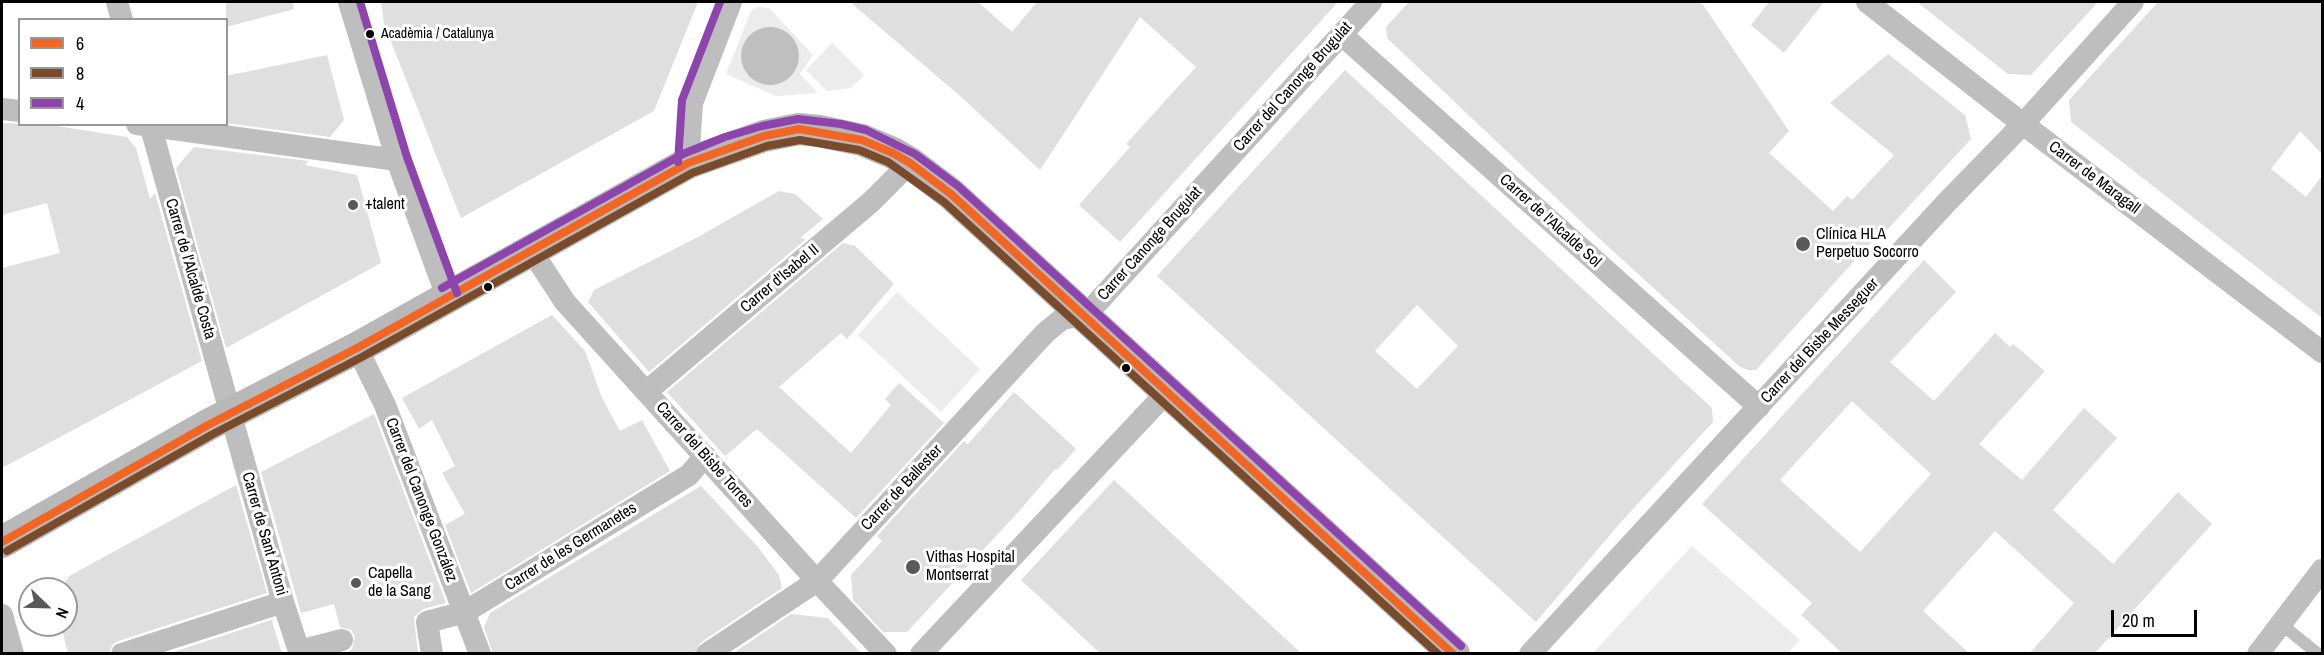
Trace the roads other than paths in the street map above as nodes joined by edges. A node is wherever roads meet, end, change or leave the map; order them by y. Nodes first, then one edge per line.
1 (117, 2) edge
2 (349, 2) edge
3 (731, 2) edge
4 (1371, 2) edge
5 (1867, 2) edge
6 (2133, 2) edge
7 (121, 18) edge
8 (1342, 34) junction
9 (2, 109) edge
10 (18, 111) edge
11 (2023, 124) junction
12 (146, 126) edge
13 (153, 126) edge
14 (397, 160) junction
15 (688, 163) junction
16 (910, 163) junction
17 (1215, 173) joint
18 (531, 250) junction
19 (447, 297) junction
20 (1086, 315) junction
21 (357, 348) junction
22 (2322, 352) edge
23 (1168, 391) junction
24 (646, 392) junction
25 (1760, 407) junction
26 (230, 413) junction
27 (705, 456) junction
28 (2, 543) edge
29 (2322, 570) edge
30 (817, 581) junction
31 (283, 602) junction
32 (465, 612) junction
33 (2, 615) edge
34 (2281, 624) junction
35 (342, 640) dead end
36 (300, 652) edge
37 (14, 654) edge
38 (122, 654) edge
39 (432, 654) edge
40 (480, 654) edge
41 (707, 654) edge
42 (886, 654) edge
43 (921, 654) edge
44 (1454, 654) edge
45 (1530, 654) edge
46 (2258, 654) edge
47 (2318, 654) edge

1 - 7 street
2 - 14 street
3 - 15 street
4 - 8 street, Carrer del Canonge Brugulat
5 - 11 street, Carrer de Maragall
6 - 11 street, Carrer del Bisbe Messeguer
8 - 17 street, Carrer del Canonge Brugulat
8 - 25 street, Carrer de l'Alcalde Sol
9 - 10 street
11 - 22 street, Carrer de Maragall
11 - 25 street, Carrer del Bisbe Messeguer
12 - 26 street, Carrer de l'Alcalde Costa
13 - 14 street
14 - 19 street
15 - 16 main road
15 - 18 main road
16 - 20 main road
16 - 24 street, Carrer d'Isabel II
17 - 20 street, Carrer Canonge Brugulat
18 - 19 main road
18 - 24 street, Carrer del Bisbe Torres
19 - 21 main road
20 - 23 main road
20 - 30 street, Carrer de Ballester
21 - 26 main road
21 - 32 street, Carrer del Canonge González
23 - 43 street
23 - 44 main road
24 - 27 street, Carrer del Bisbe Torres
25 - 45 street, Carrer del Bisbe Messeguer
26 - 28 main road
26 - 31 street, Carrer de Sant Antoni
27 - 30 street, Carrer del Bisbe Torres
27 - 32 street, Carrer de les Germanetes
29 - 34 street
30 - 41 street, Carrer de Ballester
30 - 42 street, Carrer del Bisbe Torres
31 - 36 street, Carrer de Sant Antoni
31 - 38 street
32 - 39 street, Carrer de les Germanetes
32 - 40 street, Carrer del Canonge González
33 - 37 street
34 - 46 street
34 - 47 lane
35 - 36 street

